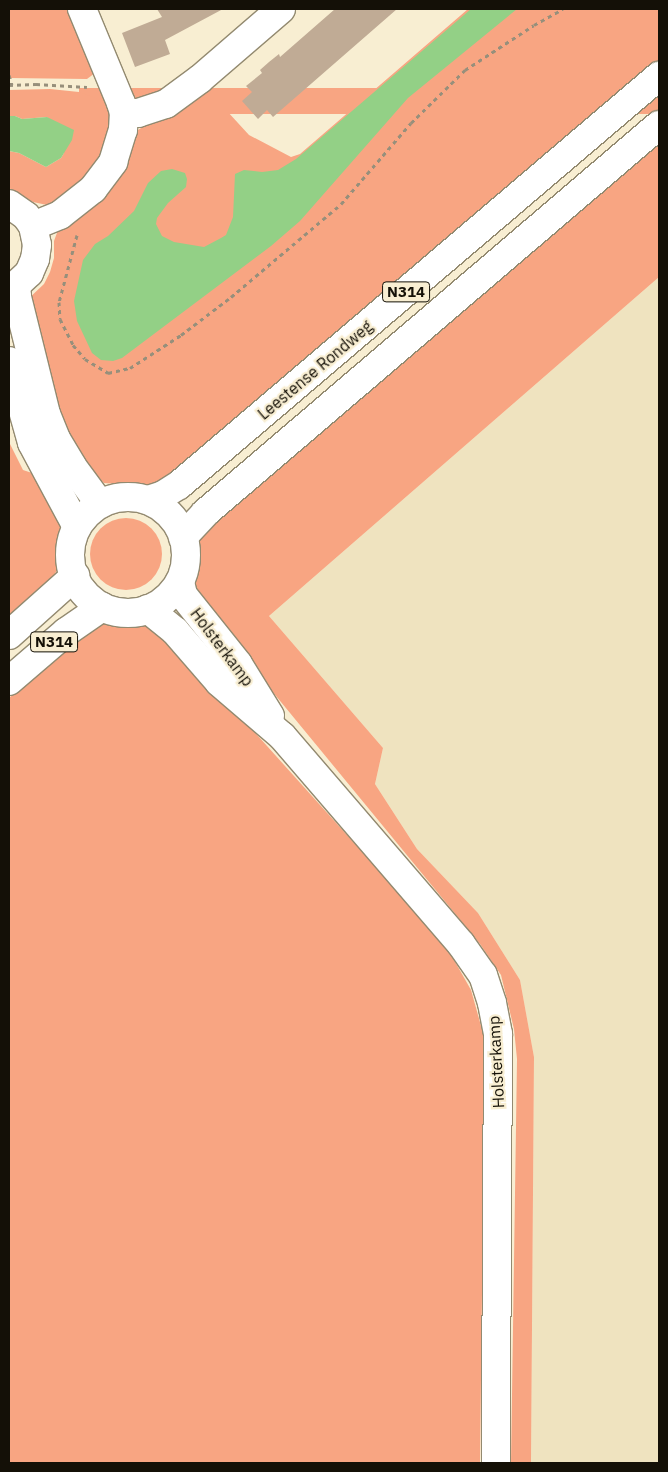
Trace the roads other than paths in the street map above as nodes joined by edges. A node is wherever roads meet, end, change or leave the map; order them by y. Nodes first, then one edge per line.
1 (82, 9) edge
2 (281, 9) edge
3 (659, 76) edge
4 (120, 103) junction
5 (659, 125) edge
6 (9, 204) edge
7 (33, 226) junction
8 (13, 286) edge
9 (9, 361) edge
10 (148, 500) junction
11 (100, 504) junction
12 (77, 527) junction
13 (183, 537) junction
14 (75, 576) junction
15 (180, 582) junction
16 (102, 607) junction
17 (148, 609) junction
18 (9, 635) edge
19 (9, 681) edge
20 (282, 736) junction
21 (496, 1463) edge

1 - 4 street
2 - 4 street
3 - 10 street, Leestense Rondweg / N314
4 - 7 street
5 - 13 street, N314
6 - 7 street
7 - 8 street
8 - 11 street
9 - 12 street
10 - 11 street, N314
10 - 13 street, N314
11 - 12 street, N314
12 - 14 street, N314
13 - 15 street, N314
14 - 16 street, N314
14 - 18 street, N314
15 - 17 street
15 - 20 street, Holsterkamp
16 - 17 street
16 - 19 street, N314
17 - 20 street, Holsterkamp
20 - 21 street, Holsterkamp

